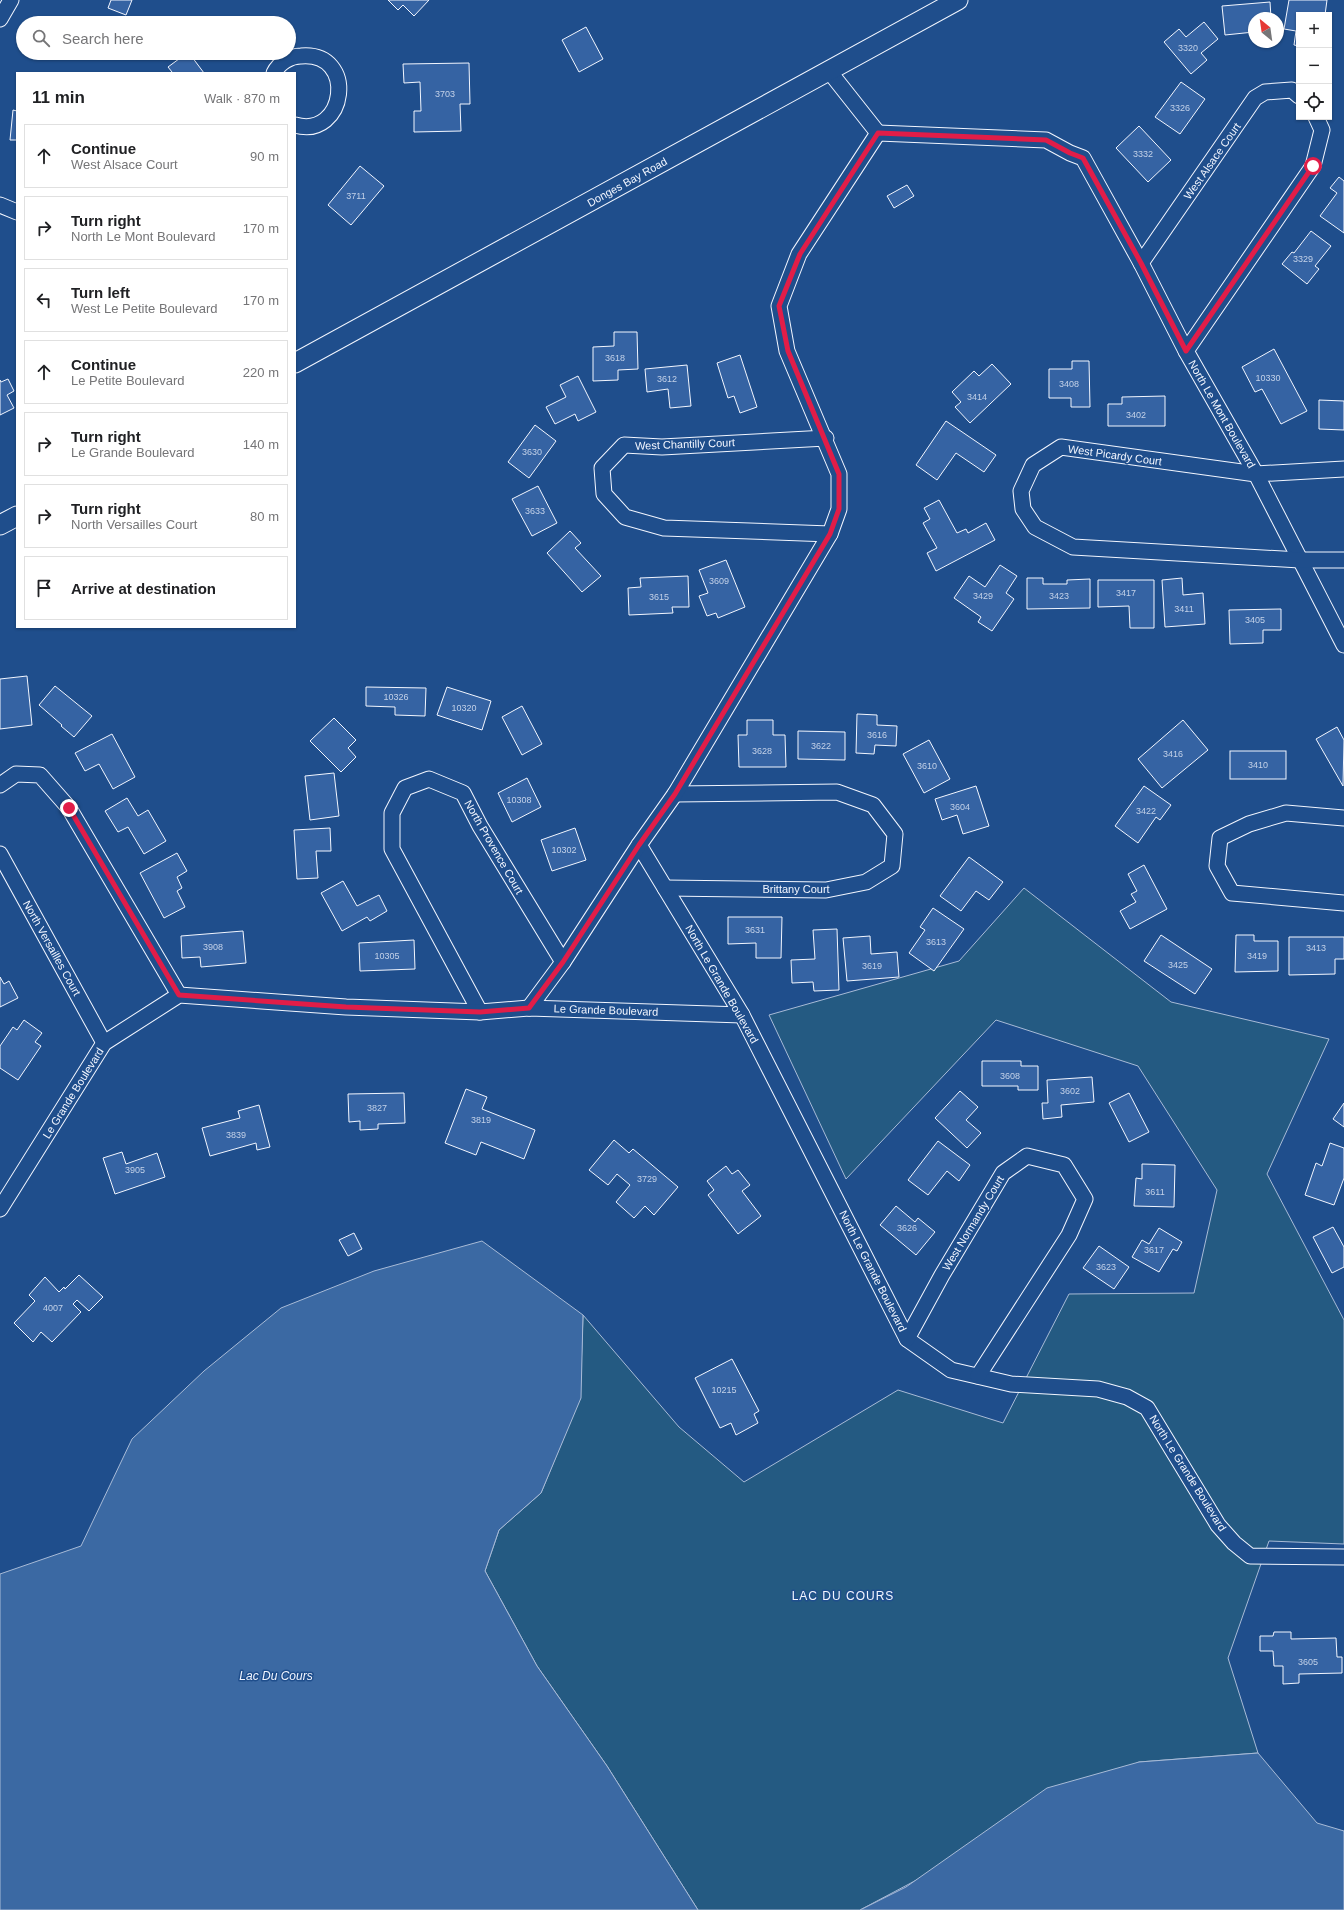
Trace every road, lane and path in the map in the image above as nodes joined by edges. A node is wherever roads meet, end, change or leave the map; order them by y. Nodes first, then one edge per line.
1 (11, 0) edge
2 (958, 0) edge
3 (0, 19) edge
4 (296, 56) edge
5 (287, 60) edge
6 (829, 71) junction
7 (275, 72) edge
8 (1296, 93) edge
9 (1317, 120) edge
10 (296, 125) edge
11 (878, 133) junction
12 (0, 205) edge
13 (16, 212) edge
14 (1141, 263) junction
15 (1186, 351) junction
16 (296, 362) edge
17 (826, 438) junction
18 (1344, 469) edge
19 (1256, 474) junction
20 (16, 517) edge
21 (0, 525) edge
22 (830, 534) junction
23 (1300, 560) junction
24 (1344, 560) edge
25 (1344, 645) edge
26 (0, 784) edge
27 (675, 794) junction
28 (1344, 818) edge
29 (639, 845) junction
30 (0, 854) edge
31 (665, 888) junction
32 (1344, 904) edge
33 (563, 962) junction
34 (179, 995) junction
35 (529, 1008) junction
36 (480, 1012) junction
37 (742, 1015) junction
38 (104, 1042) junction
39 (0, 1209) edge
40 (908, 1339) junction
41 (978, 1376) junction
42 (1344, 1557) edge

1 - 3 street
2 - 6 street, Donges Bay Road
4 - 10 street
5 - 7 street
6 - 11 street
6 - 16 street, Donges Bay Road
8 - 14 street, West Alsace Court
9 - 15 street
11 - 14 street, North Le Mont Boulevard
11 - 17 street
12 - 13 street
14 - 15 street, North Le Mont Boulevard
15 - 19 street, North Le Mont Boulevard
17 - 22 street
17 - 22 street, West Chantilly Court
18 - 19 street, West Picardy Court
19 - 23 street, North Le Mont Boulevard
19 - 23 street, West Picardy Court
20 - 21 street
22 - 27 street
23 - 24 street, West Picardy Court
23 - 25 street, North Le Mont Boulevard
26 - 34 street
27 - 29 street
27 - 31 street, Brittany Court
28 - 32 street
29 - 31 street, North Le Grande Boulevard
29 - 33 street
30 - 38 street, North Versailles Court
31 - 37 street, North Le Grande Boulevard
33 - 35 street
33 - 36 street, North Provence Court
34 - 36 street, Le Grande Boulevard
34 - 38 street, Le Grande Boulevard
35 - 36 street, Le Grande Boulevard
35 - 37 street, Le Grande Boulevard
37 - 40 street, North Le Grande Boulevard
38 - 39 street, Le Grande Boulevard
40 - 41 street, North Le Grande Boulevard
40 - 41 street, West Normandy Court
41 - 42 street, North Le Grande Boulevard

